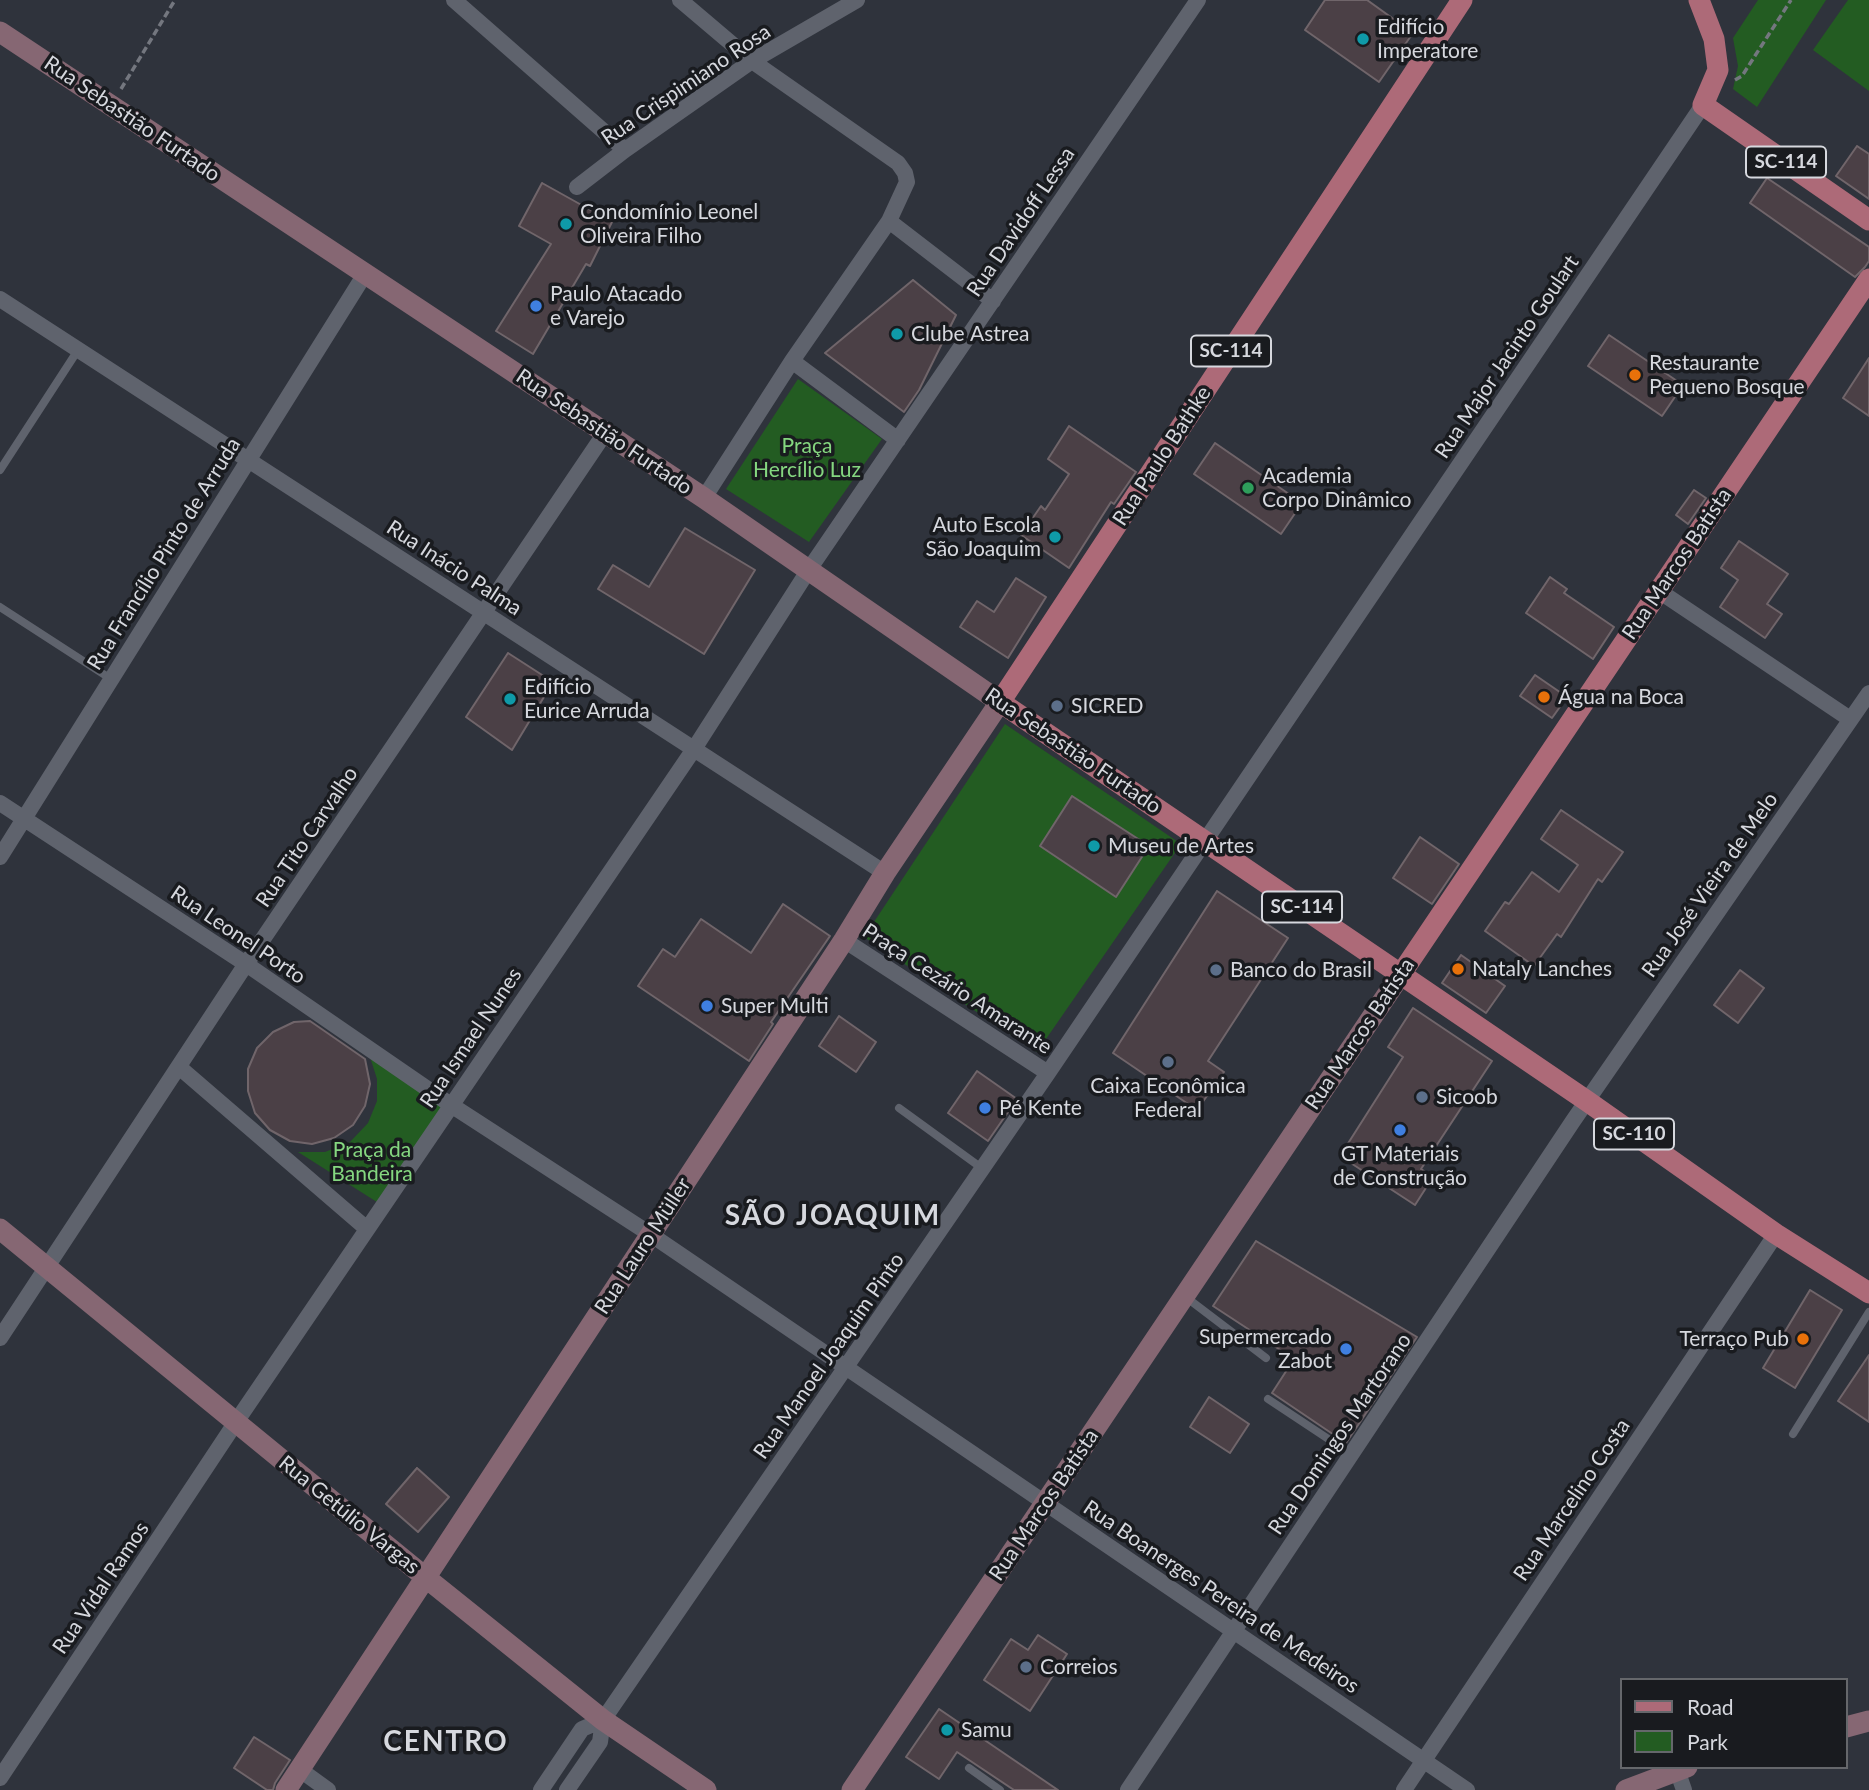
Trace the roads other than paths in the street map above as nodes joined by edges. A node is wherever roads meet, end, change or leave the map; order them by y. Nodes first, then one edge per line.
1 (454, 0) edge
2 (680, 0) edge
3 (857, 0) edge
4 (1198, 0) edge
5 (1462, 0) edge
6 (1699, 0) edge
7 (0, 32) edge
8 (752, 61) junction
9 (1703, 105) junction
10 (625, 150) junction
11 (577, 187) dead end
12 (1869, 220) edge
13 (888, 221) junction
14 (365, 274) junction
15 (1869, 279) edge
16 (0, 299) edge
17 (993, 301) junction
18 (78, 350) junction
19 (792, 361) junction
20 (605, 433) junction
21 (898, 440) junction
22 (248, 460) junction
23 (0, 470) edge
24 (704, 498) junction
25 (808, 571) junction
26 (1659, 591) junction
27 (0, 607) edge
28 (485, 613) junction
29 (111, 679) junction
30 (1869, 692) edge
31 (1000, 702) junction
32 (1850, 719) junction
33 (694, 749) junction
34 (0, 803) edge
35 (24, 819) junction
36 (1204, 840) junction
37 (0, 858) edge
38 (885, 873) junction
39 (844, 940) junction
40 (246, 964) junction
41 (1401, 974) junction
42 (180, 1067) junction
43 (1048, 1073) junction
44 (1587, 1101) junction
45 (451, 1105) junction
46 (899, 1108) dead end
47 (983, 1169) junction
48 (0, 1229) edge
49 (367, 1229) junction
50 (650, 1234) junction
51 (1776, 1234) junction
52 (47, 1268) junction
53 (1869, 1293) edge
54 (1184, 1296) junction
55 (1869, 1312) edge
56 (0, 1338) edge
57 (1266, 1358) dead end
58 (846, 1368) junction
59 (1268, 1399) dead end
60 (236, 1422) junction
61 (1793, 1434) dead end
62 (1351, 1454) junction
63 (1045, 1504) junction
64 (425, 1577) junction
65 (1233, 1631) junction
66 (603, 1720) junction
67 (1869, 1721) edge
68 (1848, 1726) edge
69 (1424, 1759) junction
70 (969, 1768) dead end
71 (299, 1769) junction
72 (1682, 1776) edge
73 (0, 1778) edge
74 (286, 1790) edge
75 (328, 1790) edge
76 (541, 1790) edge
77 (567, 1790) edge
78 (706, 1790) edge
79 (852, 1790) edge
80 (1000, 1790) edge
81 (1128, 1790) edge
82 (1404, 1790) edge
83 (1467, 1790) edge
84 (1626, 1790) edge

1 - 10 street
2 - 8 street
3 - 8 street, Rua Crispimiano Rosa
4 - 17 street, Rua Davidoff Lessa
5 - 31 main road, Rua Paulo Bathke / SC-114
6 - 9 main road
7 - 14 main road, Rua Sebastião Furtado / SC-114
8 - 10 street, Rua Crispimiano Rosa
8 - 13 street
9 - 12 main road, SC-114
9 - 36 street, Rua Major Jacinto Goulart
10 - 11 street, Rua Crispimiano Rosa
13 - 17 street
13 - 19 street
14 - 20 main road, Rua Sebastião Furtado / SC-114
14 - 22 street, Rua Francílio Pinto de Arruda
15 - 26 main road, Rua Marcos Batista
16 - 18 street, Rua Inácio Palma
17 - 21 street, Rua Davidoff Lessa
18 - 22 street, Rua Inácio Palma
18 - 23 lane
19 - 21 street
19 - 24 street
20 - 24 main road, Rua Sebastião Furtado / SC-114
20 - 28 street, Rua Tito Carvalho
21 - 25 street, Rua Davidoff Lessa
22 - 28 street, Rua Inácio Palma
22 - 29 street, Rua Francílio Pinto de Arruda
24 - 25 main road, Rua Sebastião Furtado / SC-114
25 - 31 main road, Rua Sebastião Furtado / SC-114
25 - 33 street, Rua Davidoff Lessa
26 - 32 street
26 - 41 main road, Rua Marcos Batista
27 - 29 lane
28 - 33 street, Rua Inácio Palma
28 - 40 street, Rua Tito Carvalho
29 - 35 street, Rua Francílio Pinto de Arruda
30 - 32 street, Rua José Vieira de Melo
31 - 36 main road, Rua Sebastião Furtado / SC-114
31 - 38 main road, Rua Lauro Müller
32 - 44 street, Rua José Vieira de Melo
33 - 38 street, Rua Inácio Palma
33 - 45 street, Rua Ismael Nunes
34 - 35 street, Rua Leonel Porto
35 - 37 street, Rua Francílio Pinto de Arruda
35 - 40 street, Rua Leonel Porto
36 - 41 main road, SC-114
36 - 43 street, Rua Manoel Joaquim Pinto
38 - 39 main road, Rua Lauro Müller
39 - 43 street, Praça Cezário Amarante
39 - 50 main road, Rua Lauro Müller
40 - 42 street, Rua Tito Carvalho
40 - 45 street, Rua Leonel Porto
41 - 44 main road, SC-110
41 - 54 main road, Rua Marcos Batista
42 - 49 street
42 - 52 street, Rua Tito Carvalho
43 - 47 street, Rua Manoel Joaquim Pinto
44 - 51 main road, SC-110
44 - 62 street, Rua Domingos Martorano
45 - 49 street, Rua Ismael Nunes
45 - 50 street, Rua Leonel Porto
46 - 47 lane
47 - 58 street, Rua Manoel Joaquim Pinto
48 - 52 main road, Rua Getúlio Vargas
49 - 60 street, Rua Ismael Nunes
50 - 58 street, Rua Boanerges Pereira de Medeiros
50 - 64 main road, Rua Lauro Müller
51 - 53 main road, SC-110
51 - 69 street, Rua Marcelino Costa
52 - 56 street, Rua Tito Carvalho
52 - 60 main road, Rua Getúlio Vargas
54 - 57 lane
54 - 63 main road, Rua Marcos Batista
55 - 61 lane
58 - 63 street, Rua Boanerges Pereira de Medeiros
58 - 66 street, Rua Manoel Joaquim Pinto
59 - 62 lane
60 - 64 main road, Rua Getúlio Vargas
60 - 73 street, Rua Vidal Ramos
62 - 65 street, Rua Domingos Martorano
63 - 65 street, Rua Boanerges Pereira de Medeiros
63 - 79 main road, Rua Marcos Batista
64 - 66 main road, Rua Getúlio Vargas
64 - 71 main road, Rua Lauro Müller
65 - 69 street, Rua Boanerges Pereira de Medeiros
65 - 81 street, Rua Domingos Martorano
66 - 76 street, Rua Manoel Joaquim Pinto
66 - 77 street, Rua Manoel Joaquim Pinto
66 - 78 main road, Rua Getúlio Vargas
67 - 68 main road
69 - 82 street, Rua Marcelino Costa
69 - 83 street, Rua Boanerges Pereira de Medeiros
70 - 80 lane
71 - 74 main road, Rua Lauro Müller
71 - 75 street
72 - 84 main road

